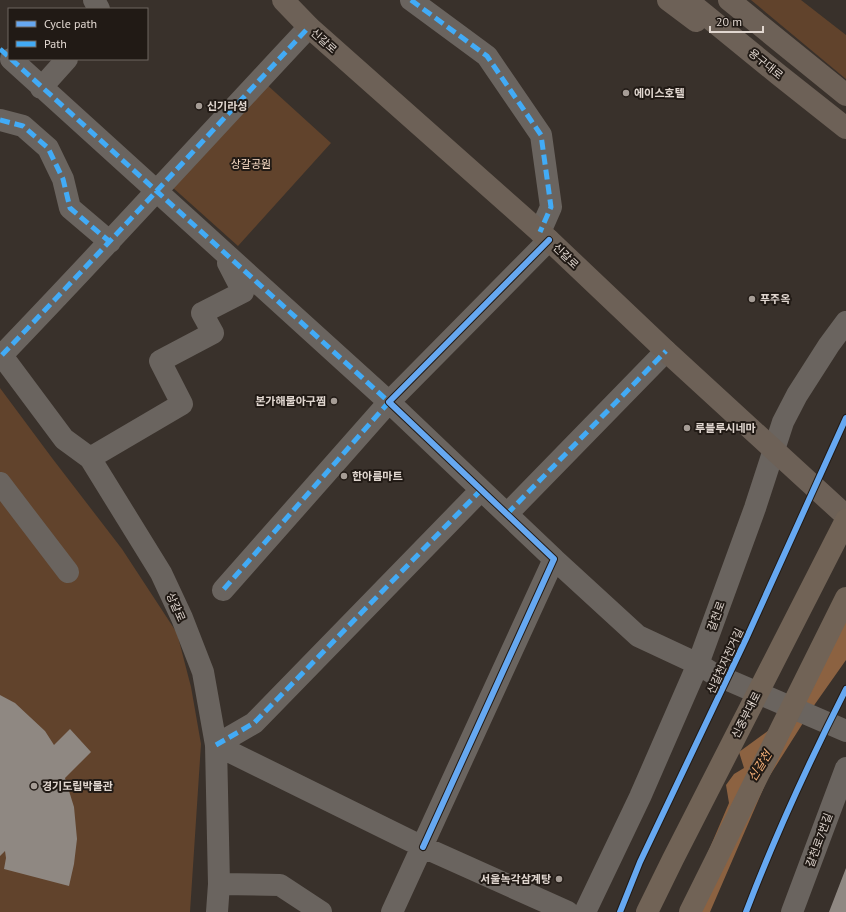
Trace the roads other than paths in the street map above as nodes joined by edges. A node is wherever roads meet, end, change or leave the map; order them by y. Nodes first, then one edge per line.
1 (283, 0) edge
2 (411, 0) edge
3 (668, 0) edge
4 (687, 0) edge
5 (729, 0) edge
6 (309, 27) junction
7 (0, 49) edge
8 (8, 56) edge
9 (12, 60) edge
10 (66, 60) edge
11 (41, 88) junction
12 (800, 92) junction
13 (846, 95) edge
14 (0, 120) edge
15 (846, 128) edge
16 (156, 191) junction
17 (545, 236) junction
18 (110, 242) junction
19 (221, 250) junction
20 (846, 322) edge
21 (666, 351) junction
22 (1, 354) edge
23 (388, 402) junction
24 (780, 457) junction
25 (90, 458) junction
26 (0, 483) edge
27 (481, 490) junction
28 (507, 514) junction
29 (846, 516) edge
30 (846, 520) edge
31 (554, 559) junction
32 (68, 572) dead end
33 (223, 590) dead end
34 (846, 598) edge
35 (706, 669) junction
36 (846, 731) edge
37 (216, 745) junction
38 (846, 768) edge
39 (640, 797) junction
40 (423, 847) junction
41 (628, 854) dead end
42 (219, 884) junction
43 (217, 912) edge
44 (321, 912) edge
45 (392, 912) edge
46 (568, 912) edge
47 (585, 912) edge
48 (647, 912) edge
49 (690, 912) edge
50 (792, 912) edge

1 - 6 main road, 신갈로
2 - 17 street
3 - 12 main road
4 - 12 main road, 용구대로
5 - 13 main road
6 - 16 street
6 - 17 main road, 신갈로
7 - 8 street
9 - 11 street
10 - 11 street
11 - 16 street
12 - 15 main road, 용구대로
14 - 18 street
16 - 18 street
16 - 19 street
17 - 21 main road, 신갈로
17 - 23 street
18 - 22 street
19 - 23 street
19 - 25 street
20 - 24 street, 갈천로
21 - 24 main road, 신갈로
21 - 28 street
22 - 25 street, 상갈로
23 - 27 street
23 - 33 street
24 - 29 main road, 신갈로
24 - 35 street, 갈천로
25 - 37 street, 상갈로
26 - 32 street
27 - 28 street
27 - 37 street
28 - 31 street
30 - 48 highway, 신중부대로
31 - 35 street
31 - 40 street
34 - 49 highway
35 - 36 street
35 - 39 street, 갈천로
37 - 40 street
37 - 42 street, 상갈로
38 - 50 street, 갈천로7번길
39 - 41 street
39 - 47 street, 갈천로
40 - 45 street
40 - 46 street
42 - 43 street, 상갈로
42 - 44 street

